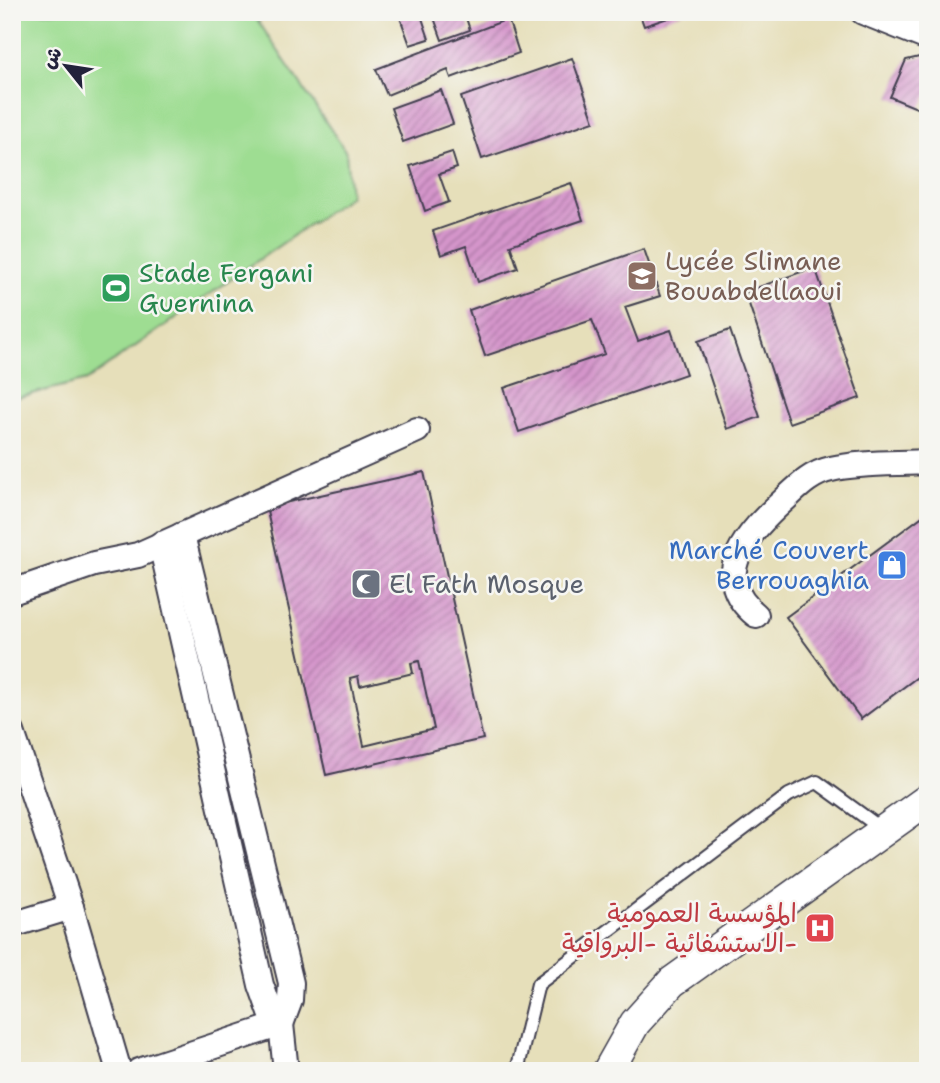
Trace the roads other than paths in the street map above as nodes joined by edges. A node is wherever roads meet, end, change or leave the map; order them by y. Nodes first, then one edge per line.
1 (863, 12) edge
2 (928, 38) edge
3 (417, 430) dead end
4 (928, 462) edge
5 (172, 539) junction
6 (12, 592) edge
7 (756, 615) dead end
8 (12, 732) edge
9 (928, 799) edge
10 (884, 830) junction
11 (71, 907) junction
12 (12, 925) edge
13 (281, 1024) junction
14 (119, 1071) edge
15 (139, 1071) edge
16 (286, 1071) edge
17 (517, 1071) edge
18 (608, 1071) edge

1 - 2 street
3 - 5 street
4 - 7 street
5 - 6 street
5 - 13 street
8 - 11 street
9 - 10 street
10 - 17 lane
10 - 18 street
11 - 12 street
11 - 14 street
13 - 15 street
13 - 16 street

